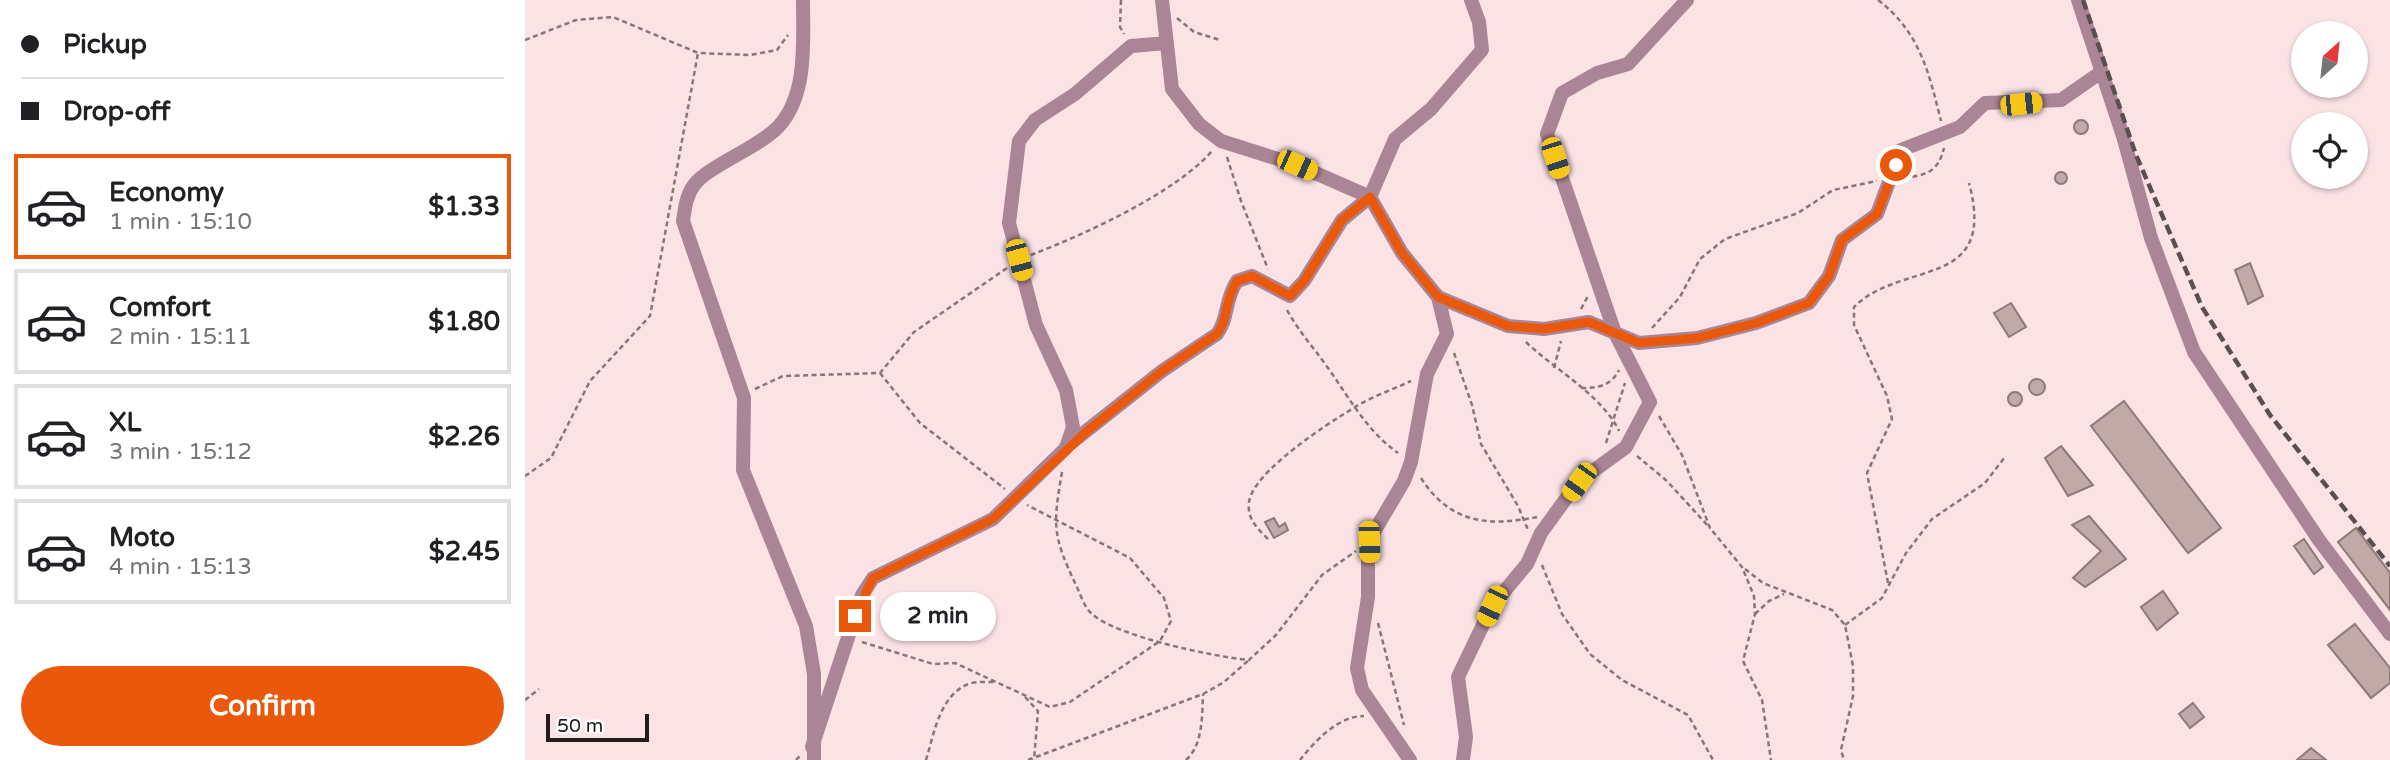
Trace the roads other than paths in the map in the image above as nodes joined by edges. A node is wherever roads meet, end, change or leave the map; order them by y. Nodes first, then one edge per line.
1 (803, 0) edge
2 (1471, 0) edge
3 (1687, 0) edge
4 (2078, 0) edge
5 (1162, 2) edge
6 (1167, 43) junction
7 (2100, 73) junction
8 (1370, 197) junction
9 (1438, 297) junction
10 (1615, 333) junction
11 (1066, 448) junction
12 (2390, 634) edge
13 (813, 753) edge
14 (1410, 760) edge
15 (1463, 760) edge

1 - 13 street
2 - 8 street
3 - 10 street
4 - 7 street
5 - 6 street
6 - 8 street
6 - 11 street
7 - 10 street
7 - 12 street
8 - 9 street
8 - 11 street
9 - 10 street
9 - 14 street
10 - 15 street
11 - 13 street

